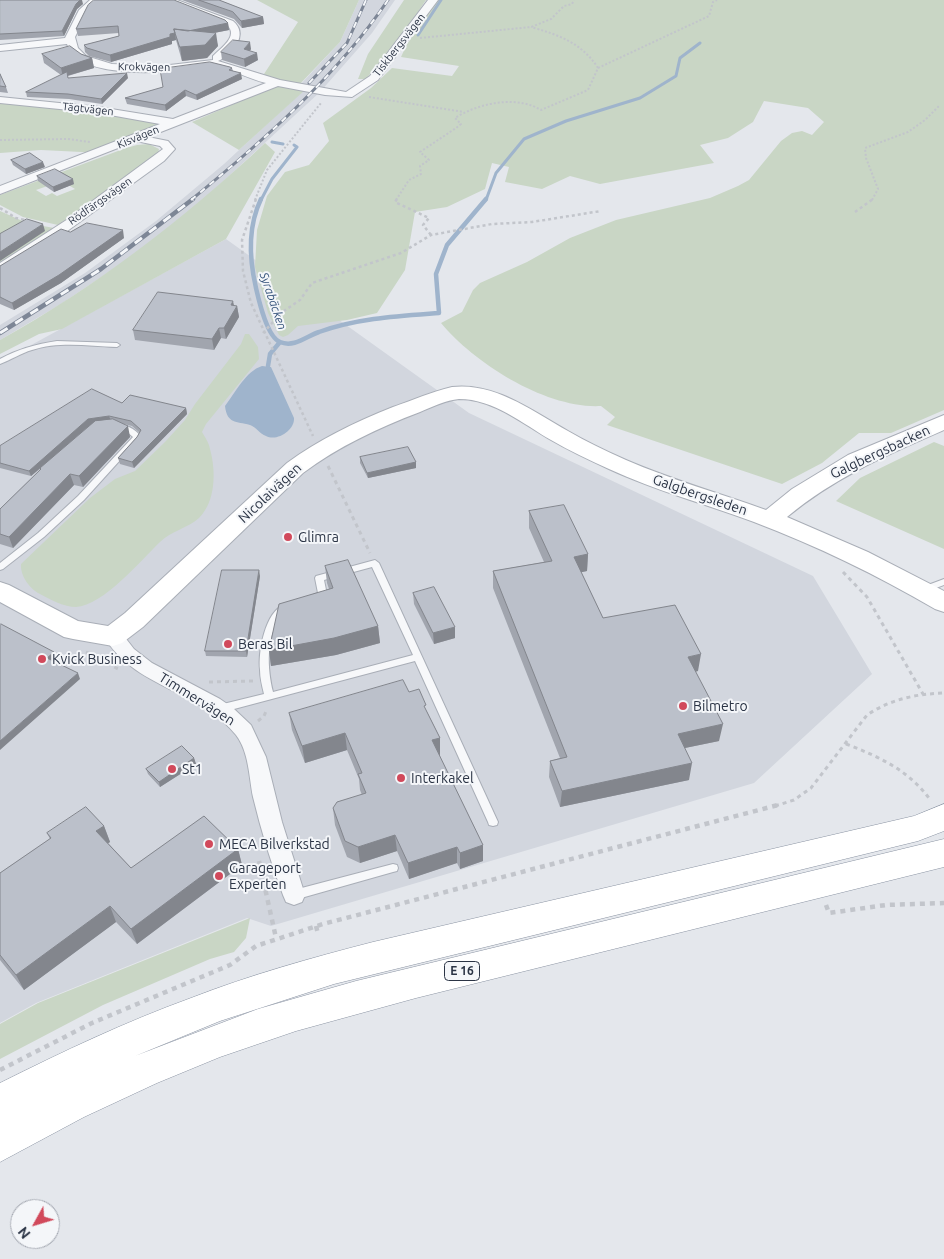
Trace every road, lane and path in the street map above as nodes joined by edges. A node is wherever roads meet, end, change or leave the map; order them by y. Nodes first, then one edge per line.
1 (96, 0) edge
2 (168, 0) edge
3 (433, 0) edge
4 (574, 0) edge
5 (717, 0) edge
6 (531, 28) junction
7 (405, 38) junction
8 (70, 41) junction
9 (0, 48) edge
10 (211, 63) junction
11 (598, 68) junction
12 (276, 83) junction
13 (329, 93) junction
14 (348, 95) junction
15 (0, 100) edge
16 (940, 106) dead end
17 (465, 112) junction
18 (175, 123) junction
19 (138, 138) junction
20 (0, 140) edge
21 (112, 148) junction
22 (0, 190) edge
23 (0, 208) edge
24 (601, 211) dead end
25 (855, 212) dead end
26 (61, 228) junction
27 (431, 235) junction
28 (0, 269) edge
29 (263, 333) junction
30 (117, 346) dead end
31 (0, 362) edge
32 (455, 394) joint
33 (944, 422) edge
34 (111, 426) edge
35 (319, 450) junction
36 (770, 519) junction
37 (375, 563) junction
38 (0, 567) edge
39 (838, 568) dead end
40 (944, 582) edge
41 (922, 590) junction
42 (0, 591) edge
43 (306, 600) edge
44 (944, 603) edge
45 (289, 606) edge
46 (113, 636) junction
47 (78, 647) dead end
48 (419, 658) junction
49 (121, 671) dead end
50 (203, 681) dead end
51 (923, 694) junction
52 (944, 694) edge
53 (268, 696) junction
54 (218, 709) junction
55 (846, 744) junction
56 (939, 810) edge
57 (493, 822) dead end
58 (944, 853) edge
59 (258, 854) dead end
60 (393, 868) dead end
61 (817, 884) junction
62 (294, 895) joint
63 (944, 903) edge
64 (316, 926) junction
65 (318, 934) dead end
66 (276, 938) junction
67 (0, 1070) edge
68 (0, 1103) edge
69 (0, 1143) edge

1 - 8 street
2 - 10 street
3 - 7 street, Tiskbergsvägen
4 - 6 path
5 - 11 path
6 - 7 path
6 - 11 path
7 - 14 street, Tiskbergsvägen
8 - 9 street
8 - 10 street, Krokvägen
10 - 12 street, Krokvägen
11 - 17 path
12 - 13 street
12 - 18 street, Kisvägen
13 - 14 street
13 - 29 path
14 - 17 path
15 - 18 street, Tägtvägen
16 - 25 path
17 - 27 path
18 - 19 street, Kisvägen
19 - 21 street, Kisvägen
19 - 26 street, Rödfärgsvägen
20 - 21 path
21 - 22 street, Kisvägen
23 - 26 path
24 - 27 path
26 - 28 street, Rödfärgsvägen
27 - 29 path
29 - 35 path
30 - 31 lane
32 - 35 street, Nicolaivägen
32 - 36 street, Galgbergsleden
33 - 36 street, Galgbergsbacken
34 - 38 lane
35 - 37 path
35 - 46 street, Nicolaivägen
36 - 41 street, Galgbergsleden
37 - 43 lane
37 - 48 lane
39 - 51 path
40 - 41 lane
41 - 44 street, Galgbergsleden
42 - 46 street
45 - 53 lane
46 - 54 street, Timmervägen
47 - 49 path
48 - 53 lane
48 - 57 lane
50 - 53 path
51 - 52 path
51 - 55 path
53 - 54 lane
54 - 62 street, Timmervägen
55 - 56 path
55 - 64 path
56 - 68 highway, E 16
58 - 61 highway, E 16
59 - 66 path
60 - 62 lane
61 - 63 path
61 - 69 highway, E 16
64 - 65 path
64 - 66 path
66 - 67 path

